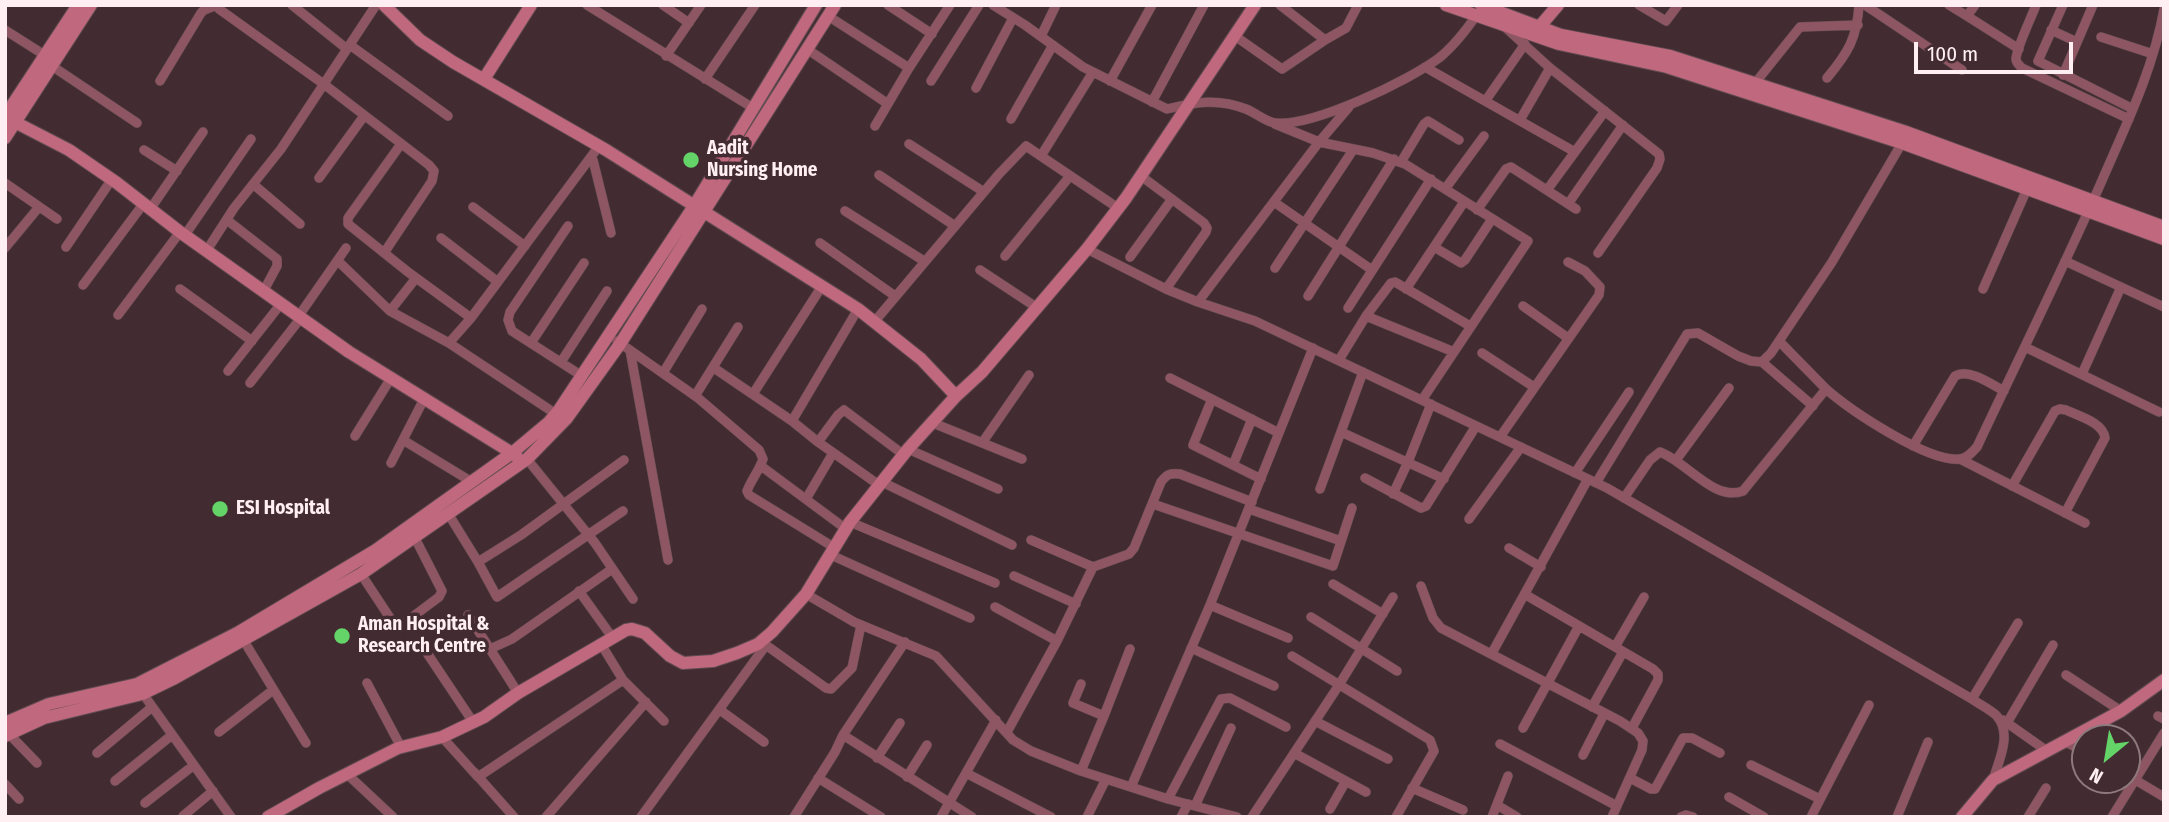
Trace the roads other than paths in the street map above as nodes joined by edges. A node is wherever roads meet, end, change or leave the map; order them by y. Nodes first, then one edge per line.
1 (78, 5) edge
2 (91, 5) edge
3 (217, 5) edge
4 (292, 5) edge
5 (531, 5) edge
6 (587, 5) edge
7 (663, 5) edge
8 (701, 5) edge
9 (755, 5) edge
10 (816, 5) edge
11 (888, 5) edge
12 (950, 5) edge
13 (979, 5) edge
14 (993, 5) edge
15 (1056, 5) edge
16 (1152, 5) edge
17 (1204, 5) edge
18 (1255, 5) edge
19 (1280, 5) edge
20 (1358, 5) edge
21 (1558, 5) edge
22 (1639, 5) edge
23 (1678, 5) edge
24 (1859, 5) edge
25 (1865, 5) edge
26 (1949, 5) edge
27 (1975, 5) edge
28 (2036, 5) edge
29 (2063, 5) edge
30 (2093, 5) edge
31 (385, 6) edge
32 (1448, 6) edge
33 (1480, 9) edge
34 (2164, 9) edge
35 (832, 11) edge
36 (1967, 16) junction
37 (1013, 18) junction
38 (689, 23) junction
39 (1858, 25) junction
40 (5, 30) edge
41 (2051, 30) junction
42 (933, 34) junction
43 (1532, 35) junction
44 (1041, 36) junction
45 (1236, 36) junction
46 (2101, 37) dead end
47 (1325, 40) junction
48 (2077, 42) junction
49 (1053, 45) junction
50 (349, 47) junction
51 (807, 49) junction
52 (2019, 49) junction
53 (2153, 54) junction
54 (666, 56) junction
55 (49, 61) junction
56 (1425, 67) junction
57 (909, 68) junction
58 (1550, 68) junction
59 (1962, 70) dead end
60 (1093, 72) junction
61 (2063, 75) junction
62 (1827, 78) dead end
63 (484, 79) junction
64 (705, 79) junction
65 (160, 81) dead end
66 (931, 81) dead end
67 (1111, 81) junction
68 (325, 85) junction
69 (975, 88) dead end
70 (1751, 88) junction
71 (1486, 100) junction
72 (1152, 102) junction
73 (1191, 103) junction
74 (888, 104) junction
75 (1352, 104) junction
76 (753, 108) junction
77 (2133, 109) junction
78 (1605, 111) junction
79 (364, 116) junction
80 (448, 116) dead end
81 (9, 118) edge
82 (1011, 119) dead end
83 (2129, 119) junction
84 (1520, 120) junction
85 (137, 123) dead end
86 (1274, 123) junction
87 (1623, 125) junction
88 (874, 126) dead end
89 (204, 132) dead end
90 (1484, 136) dead end
91 (5, 138) edge
92 (251, 139) dead end
93 (1459, 140) dead end
94 (1319, 142) junction
95 (1902, 143) junction
96 (401, 144) junction
97 (909, 144) dead end
98 (599, 146) junction
99 (1353, 149) junction
100 (144, 150) dead end
101 (1575, 152) junction
102 (1041, 156) junction
103 (590, 158) junction
104 (1397, 161) junction
105 (177, 171) junction
106 (879, 175) dead end
107 (1070, 176) junction
108 (1140, 176) junction
109 (319, 178) dead end
110 (112, 179) junction
111 (1431, 179) junction
112 (253, 184) junction
113 (7, 188) edge
114 (1446, 189) junction
115 (2027, 189) junction
116 (1547, 190) junction
117 (984, 192) junction
118 (1172, 199) junction
119 (1273, 202) junction
120 (1464, 202) junction
121 (39, 206) junction
122 (148, 206) junction
123 (2091, 206) junction
124 (473, 207) dead end
125 (1118, 208) junction
126 (699, 209) junction
127 (1477, 210) junction
128 (845, 211) dead end
129 (57, 219) dead end
130 (227, 219) junction
131 (1492, 219) junction
132 (1304, 223) junction
133 (300, 224) dead end
134 (568, 226) dead end
135 (955, 226) junction
136 (2164, 228) edge
137 (611, 233) dead end
138 (183, 234) junction
139 (440, 239) dead end
140 (2164, 239) edge
141 (820, 243) dead end
142 (6, 246) edge
143 (525, 246) junction
144 (66, 247) dead end
145 (1339, 247) junction
146 (1434, 247) junction
147 (346, 248) dead end
148 (1087, 249) junction
149 (207, 250) junction
150 (384, 253) junction
151 (1598, 253) dead end
152 (1005, 256) dead end
153 (1130, 257) dead end
154 (338, 261) junction
155 (925, 261) junction
156 (2065, 261) junction
157 (1568, 262) dead end
158 (584, 263) dead end
159 (1275, 268) dead end
160 (980, 270) dead end
161 (1373, 270) junction
162 (416, 278) junction
163 (498, 282) junction
164 (83, 285) dead end
165 (822, 286) junction
166 (2121, 287) junction
167 (180, 289) dead end
168 (1166, 289) junction
169 (1406, 289) junction
170 (1983, 289) dead end
171 (607, 291) dead end
172 (263, 292) junction
173 (895, 296) junction
174 (1308, 296) dead end
175 (1198, 302) junction
176 (280, 305) junction
177 (1523, 306) dead end
178 (1037, 307) junction
179 (2164, 307) edge
180 (1348, 308) dead end
181 (702, 309) dead end
182 (858, 309) junction
183 (390, 311) junction
184 (118, 315) dead end
185 (1366, 316) junction
186 (299, 318) junction
187 (471, 318) junction
188 (875, 320) junction
189 (1470, 326) junction
190 (738, 327) dead end
191 (609, 335) junction
192 (1568, 338) junction
193 (253, 341) junction
194 (1779, 341) junction
195 (449, 343) junction
196 (531, 343) junction
197 (2025, 346) junction
198 (625, 347) junction
199 (1313, 348) junction
200 (1454, 352) junction
201 (1482, 353) dead end
202 (1339, 360) junction
203 (561, 362) junction
204 (1762, 362) junction
205 (714, 368) junction
206 (228, 371) dead end
207 (1363, 372) junction
208 (663, 373) junction
209 (2082, 374) junction
210 (1029, 375) dead end
211 (582, 376) junction
212 (1170, 378) dead end
213 (391, 379) junction
214 (250, 383) dead end
215 (1534, 387) junction
216 (1729, 388) dead end
217 (1826, 389) junction
218 (2004, 391) junction
219 (1629, 392) dead end
220 (754, 394) junction
221 (695, 396) junction
222 (956, 397) junction
223 (424, 399) junction
224 (1212, 399) junction
225 (1426, 402) junction
226 (1812, 406) junction
227 (2159, 412) dead end
228 (556, 414) junction
229 (1252, 419) junction
230 (792, 421) junction
231 (933, 423) junction
232 (1476, 426) junction
233 (1341, 432) junction
234 (1279, 433) junction
235 (355, 436) dead end
236 (1500, 437) junction
237 (403, 440) junction
238 (818, 442) junction
239 (982, 443) junction
240 (1913, 446) junction
241 (1521, 447) junction
242 (906, 452) junction
243 (512, 453) junction
244 (834, 453) junction
245 (1022, 459) dead end
246 (1960, 459) junction
247 (624, 460) dead end
248 (1676, 460) junction
249 (524, 461) junction
250 (1408, 462) junction
251 (391, 463) dead end
252 (1233, 465) junction
253 (761, 466) junction
254 (1576, 473) junction
255 (1365, 478) dead end
256 (1261, 479) junction
257 (1444, 479) junction
258 (1592, 481) junction
259 (472, 482) junction
260 (881, 484) junction
261 (2012, 486) junction
262 (998, 489) dead end
263 (1320, 489) dead end
264 (1394, 494) junction
265 (1625, 498) junction
266 (806, 499) junction
267 (564, 503) junction
268 (1153, 504) junction
269 (1251, 506) junction
270 (1352, 508) dead end
271 (623, 512) dead end
272 (2065, 513) junction
273 (449, 515) junction
274 (1469, 519) dead end
275 (2085, 523) dead end
276 (848, 525) junction
277 (589, 535) junction
278 (1239, 535) junction
279 (415, 538) junction
280 (1031, 540) dead end
281 (1341, 541) junction
282 (1012, 544) dead end
283 (1509, 548) dead end
284 (833, 551) junction
285 (668, 560) dead end
286 (478, 562) junction
287 (1541, 567) junction
288 (1093, 568) junction
289 (612, 569) junction
290 (361, 574) junction
291 (1014, 576) dead end
292 (995, 583) dead end
293 (1333, 583) dead end
294 (1421, 586) dead end
295 (579, 592) junction
296 (806, 594) junction
297 (1526, 595) junction
298 (1393, 597) dead end
299 (1644, 597) dead end
300 (633, 599) dead end
301 (1076, 604) junction
302 (1210, 606) junction
303 (995, 607) dead end
304 (1382, 614) junction
305 (468, 615) dead end
306 (1311, 617) dead end
307 (970, 618) dead end
308 (2018, 623) dead end
309 (861, 625) junction
310 (1579, 626) junction
311 (1288, 638) dead end
312 (607, 640) junction
313 (244, 641) junction
314 (1058, 641) junction
315 (905, 642) junction
316 (763, 643) junction
317 (2053, 645) dead end
318 (423, 647) dead end
319 (1191, 648) junction
320 (1362, 648) junction
321 (490, 649) junction
322 (1130, 649) dead end
323 (1619, 649) junction
324 (1492, 653) junction
325 (1292, 656) dead end
326 (1397, 671) dead end
327 (2066, 675) dead end
328 (623, 680) junction
329 (2164, 680) edge
330 (367, 682) dead end
331 (1546, 683) junction
332 (1081, 684) dead end
333 (1339, 685) junction
334 (1274, 686) dead end
335 (139, 689) junction
336 (273, 690) junction
337 (519, 693) junction
338 (1972, 699) junction
339 (646, 702) junction
340 (1869, 705) dead end
341 (152, 707) junction
342 (1592, 707) junction
343 (720, 710) junction
344 (2121, 711) junction
345 (1604, 713) junction
346 (1996, 715) junction
347 (1104, 716) junction
348 (996, 720) junction
349 (664, 721) dead end
350 (1315, 721) junction
351 (473, 722) junction
352 (900, 723) dead end
353 (2007, 723) junction
354 (1286, 727) dead end
355 (1523, 727) dead end
356 (1231, 728) dead end
357 (1632, 728) junction
358 (7, 731) edge
359 (219, 732) dead end
360 (1007, 732) junction
361 (2164, 733) edge
362 (172, 735) junction
363 (843, 735) junction
364 (442, 737) junction
365 (764, 742) dead end
366 (1928, 742) dead end
367 (2066, 742) junction
368 (306, 743) dead end
369 (1500, 744) dead end
370 (928, 745) dead end
371 (2071, 745) edge
372 (401, 747) junction
373 (2047, 751) junction
374 (97, 753) dead end
375 (1294, 753) junction
376 (1720, 753) dead end
377 (1583, 755) dead end
378 (877, 758) junction
379 (1388, 759) dead end
380 (37, 763) dead end
381 (2141, 764) edge
382 (194, 765) junction
383 (1751, 765) dead end
384 (1081, 771) junction
385 (347, 774) junction
386 (966, 774) junction
387 (1508, 776) dead end
388 (907, 777) junction
389 (818, 778) junction
390 (1630, 778) junction
391 (1106, 779) junction
392 (1993, 780) junction
393 (1346, 781) junction
394 (115, 782) dead end
395 (5, 784) edge
396 (2141, 784) edge
397 (1131, 787) junction
398 (1412, 788) junction
399 (2046, 788) dead end
400 (213, 791) junction
401 (1366, 792) dead end
402 (2123, 794) edge
403 (1728, 797) dead end
404 (2164, 797) edge
405 (19, 799) dead end
406 (1168, 799) junction
407 (1821, 799) junction
408 (145, 803) dead end
409 (949, 803) junction
410 (1192, 805) junction
411 (1497, 805) junction
412 (1617, 806) junction
413 (1330, 809) dead end
414 (1463, 810) dead end
415 (869, 814) edge
416 (183, 816) edge
417 (231, 817) edge
418 (269, 817) edge
419 (393, 817) edge
420 (514, 817) edge
421 (546, 817) edge
422 (641, 817) edge
423 (793, 817) edge
424 (881, 817) edge
425 (941, 817) edge
426 (972, 817) edge
427 (1051, 817) edge
428 (1087, 817) edge
429 (1181, 817) edge
430 (1237, 817) edge
431 (1252, 817) edge
432 (1396, 817) edge
433 (1492, 817) edge
434 (1517, 817) edge
435 (1612, 817) edge
436 (1681, 817) edge
437 (1693, 817) edge
438 (1765, 817) edge
439 (1811, 817) edge
440 (1898, 817) edge
441 (1962, 817) edge
442 (2028, 817) edge
443 (2112, 817) edge

1 - 55 street
2 - 55 street
3 - 65 street
3 - 68 street
4 - 50 street
5 - 63 street
6 - 54 street
7 - 38 street
8 - 38 street
9 - 64 street
10 - 76 street
11 - 42 street
12 - 42 street
13 - 66 street
14 - 37 street
15 - 44 street
16 - 67 street
17 - 72 street
18 - 45 street
19 - 47 street
20 - 47 street
21 - 43 street
22 - 23 street
24 - 39 street
25 - 59 street
26 - 36 street
27 - 36 street
28 - 52 street
29 - 41 street
30 - 48 street
31 - 50 street
31 - 63 street
32 - 33 street
33 - 43 street
33 - 43 street
33 - 56 street
34 - 53 street
35 - 51 street
35 - 57 street
36 - 52 street
37 - 44 street
37 - 69 street
38 - 54 street
39 - 62 street
39 - 70 street
40 - 55 street
41 - 48 street
41 - 61 street
42 - 57 street
43 - 58 street
43 - 70 street
43 - 71 street
44 - 49 street
45 - 47 street
45 - 73 street
46 - 53 street
48 - 61 street
49 - 60 street
49 - 82 street
50 - 68 street
50 - 80 street
51 - 74 street
51 - 126 street
52 - 83 street
53 - 77 street
54 - 64 street
55 - 81 street
55 - 85 street
56 - 71 street
56 - 75 street
57 - 74 street
58 - 78 street
58 - 84 street
60 - 67 street
60 - 102 street
61 - 77 street
63 - 98 street
64 - 76 street
67 - 72 street
68 - 79 street
68 - 112 street
70 - 95 street
70 - 123 street
71 - 84 street
72 - 73 street
73 - 86 street
73 - 108 street
74 - 88 street
75 - 86 street
75 - 94 street
76 - 126 street
77 - 83 street
78 - 87 street
78 - 101 street
79 - 96 street
79 - 109 street
81 - 91 street
81 - 110 street
83 - 123 street
84 - 101 street
86 - 94 street
87 - 116 street
87 - 151 street
89 - 105 street
90 - 114 street
92 - 138 street
93 - 104 street
94 - 99 street
94 - 119 street
95 - 115 street
95 - 194 street
96 - 150 street
96 - 150 street
97 - 117 street
98 - 103 street
98 - 126 street
99 - 104 street
99 - 132 street
100 - 105 street
101 - 116 street
102 - 107 street
102 - 117 street
103 - 137 street
103 - 143 street
104 - 111 street
104 - 145 street
105 - 122 street
106 - 135 street
107 - 125 street
107 - 152 street
108 - 118 street
108 - 125 street
110 - 122 street
110 - 144 street
111 - 114 street
111 - 161 street
112 - 130 street
112 - 133 street
113 - 121 street
114 - 120 street
115 - 123 street
115 - 170 street
116 - 127 street
117 - 135 street
118 - 153 street
118 - 168 street
119 - 132 street
119 - 175 street
120 - 127 street
120 - 146 street
121 - 129 street
121 - 142 street
122 - 138 street
122 - 164 street
123 - 136 street
123 - 140 street
123 - 156 street
124 - 143 street
125 - 148 street
126 - 165 street
126 - 191 street
126 - 198 street
127 - 131 street
128 - 155 street
130 - 149 street
130 - 172 street
131 - 146 street
131 - 189 street
132 - 145 street
132 - 159 street
134 - 196 street
135 - 155 street
138 - 149 street
138 - 184 street
139 - 163 street
141 - 173 street
143 - 163 street
145 - 161 street
145 - 174 street
146 - 169 street
147 - 154 street
148 - 168 street
148 - 178 street
149 - 172 street
150 - 162 street
154 - 183 street
154 - 186 street
155 - 173 street
156 - 166 street
156 - 197 street
157 - 192 street
158 - 196 street
160 - 178 street
161 - 180 street
162 - 183 street
162 - 187 street
163 - 187 street
165 - 182 street
165 - 220 street
166 - 179 street
166 - 209 street
167 - 193 street
168 - 175 street
169 - 185 street
169 - 189 street
171 - 203 street
172 - 176 street
173 - 188 street
175 - 199 street
176 - 186 street
176 - 193 street
177 - 192 street
178 - 222 street
181 - 208 street
182 - 188 street
182 - 230 street
183 - 195 street
185 - 200 street
185 - 202 street
186 - 213 street
186 - 214 street
187 - 195 street
188 - 222 street
189 - 200 street
190 - 205 street
191 - 198 street
191 - 211 street
192 - 215 street
193 - 206 street
194 - 204 street
194 - 217 street
195 - 228 street
196 - 203 street
197 - 209 street
197 - 218 street
198 - 208 street
198 - 249 street
198 - 285 street
199 - 202 street
199 - 234 street
200 - 225 street
201 - 215 street
202 - 207 street
203 - 211 street
204 - 226 street
204 - 258 street
205 - 220 street
205 - 221 street
207 - 225 street
207 - 233 street
208 - 221 street
209 - 227 street
210 - 239 street
211 - 228 street
212 - 224 street
213 - 223 street
213 - 235 street
215 - 236 street
216 - 248 street
217 - 226 street
217 - 240 street
218 - 240 street
218 - 246 street
219 - 254 street
220 - 230 street
221 - 253 street
222 - 231 street
223 - 237 street
223 - 243 street
224 - 229 street
224 - 252 street
225 - 232 street
225 - 250 street
226 - 248 street
228 - 243 street
229 - 234 street
229 - 252 street
230 - 238 street
231 - 239 street
231 - 242 street
232 - 236 street
232 - 257 street
233 - 250 street
233 - 263 street
234 - 256 street
236 - 241 street
237 - 251 street
237 - 259 street
238 - 242 street
238 - 244 street
239 - 245 street
240 - 246 street
241 - 254 street
241 - 274 street
242 - 260 street
242 - 262 street
243 - 249 street
243 - 259 street
244 - 260 street
244 - 266 street
246 - 261 street
247 - 267 street
248 - 265 street
249 - 267 street
249 - 273 street
250 - 257 street
250 - 264 street
252 - 256 street
253 - 266 street
253 - 284 street
254 - 258 street
255 - 264 street
256 - 269 street
257 - 264 street
258 - 265 street
258 - 287 street
259 - 335 street
260 - 276 street
260 - 282 street
261 - 272 street
261 - 272 street
265 - 338 street
266 - 276 street
267 - 277 street
267 - 286 street
268 - 269 street
268 - 278 street
268 - 288 street
269 - 278 street
269 - 281 street
270 - 281 street
271 - 277 street
272 - 275 street
273 - 279 street
273 - 286 street
276 - 284 street
276 - 292 street
277 - 286 street
277 - 289 street
278 - 281 street
278 - 302 street
279 - 290 street
279 - 290 street
280 - 288 street
283 - 287 street
284 - 296 street
284 - 307 street
287 - 297 street
288 - 301 street
289 - 295 street
289 - 300 street
290 - 313 street
291 - 301 street
293 - 304 street
294 - 324 street
295 - 312 street
295 - 321 street
296 - 309 street
296 - 316 street
297 - 310 street
297 - 324 street
298 - 304 street
299 - 323 street
301 - 314 street
302 - 311 street
302 - 319 street
303 - 314 street
304 - 320 street
305 - 321 street
306 - 320 street
308 - 338 street
309 - 315 street
309 - 316 street
310 - 323 street
310 - 331 street
312 - 316 street
312 - 328 street
312 - 337 street
313 - 335 street
313 - 336 street
314 - 360 street
315 - 348 street
315 - 363 street
316 - 343 street
317 - 353 street
318 - 351 street
319 - 334 street
319 - 397 street
320 - 326 street
320 - 333 street
321 - 337 street
322 - 347 street
323 - 342 street
323 - 357 street
324 - 331 street
325 - 333 street
327 - 344 street
328 - 339 street
328 - 364 street
329 - 344 street
330 - 372 street
331 - 342 street
331 - 355 street
332 - 347 street
333 - 350 street
333 - 398 street
335 - 341 street
335 - 358 street
336 - 359 street
336 - 368 street
337 - 351 street
338 - 346 street
339 - 349 street
339 - 421 street
340 - 407 street
341 - 362 street
341 - 374 street
342 - 345 street
343 - 365 street
343 - 422 street
344 - 367 street
345 - 357 street
345 - 377 street
346 - 353 street
346 - 392 street
347 - 384 street
348 - 360 street
348 - 386 street
350 - 375 street
350 - 379 street
351 - 364 street
352 - 378 street
353 - 373 street
354 - 406 street
356 - 410 street
357 - 390 street
358 - 380 street
360 - 384 street
361 - 381 street
362 - 382 street
362 - 394 street
363 - 378 street
363 - 389 street
364 - 372 street
364 - 420 street
366 - 440 street
367 - 371 street
367 - 373 street
369 - 412 street
370 - 388 street
372 - 385 street
373 - 392 street
375 - 393 street
375 - 431 street
376 - 390 street
378 - 388 street
382 - 400 street
382 - 408 street
383 - 407 street
384 - 391 street
385 - 418 street
385 - 419 street
386 - 409 street
386 - 427 street
387 - 411 street
388 - 409 street
389 - 415 street
389 - 423 street
390 - 412 street
391 - 397 street
391 - 428 street
392 - 441 street
393 - 401 street
393 - 413 street
395 - 405 street
396 - 404 street
397 - 406 street
398 - 414 street
398 - 432 street
399 - 442 street
400 - 416 street
400 - 417 street
402 - 443 street
403 - 438 street
406 - 410 street
407 - 439 street
409 - 425 street
409 - 426 street
410 - 429 street
410 - 430 street
411 - 433 street
411 - 434 street
412 - 435 street
415 - 424 street
436 - 437 street

